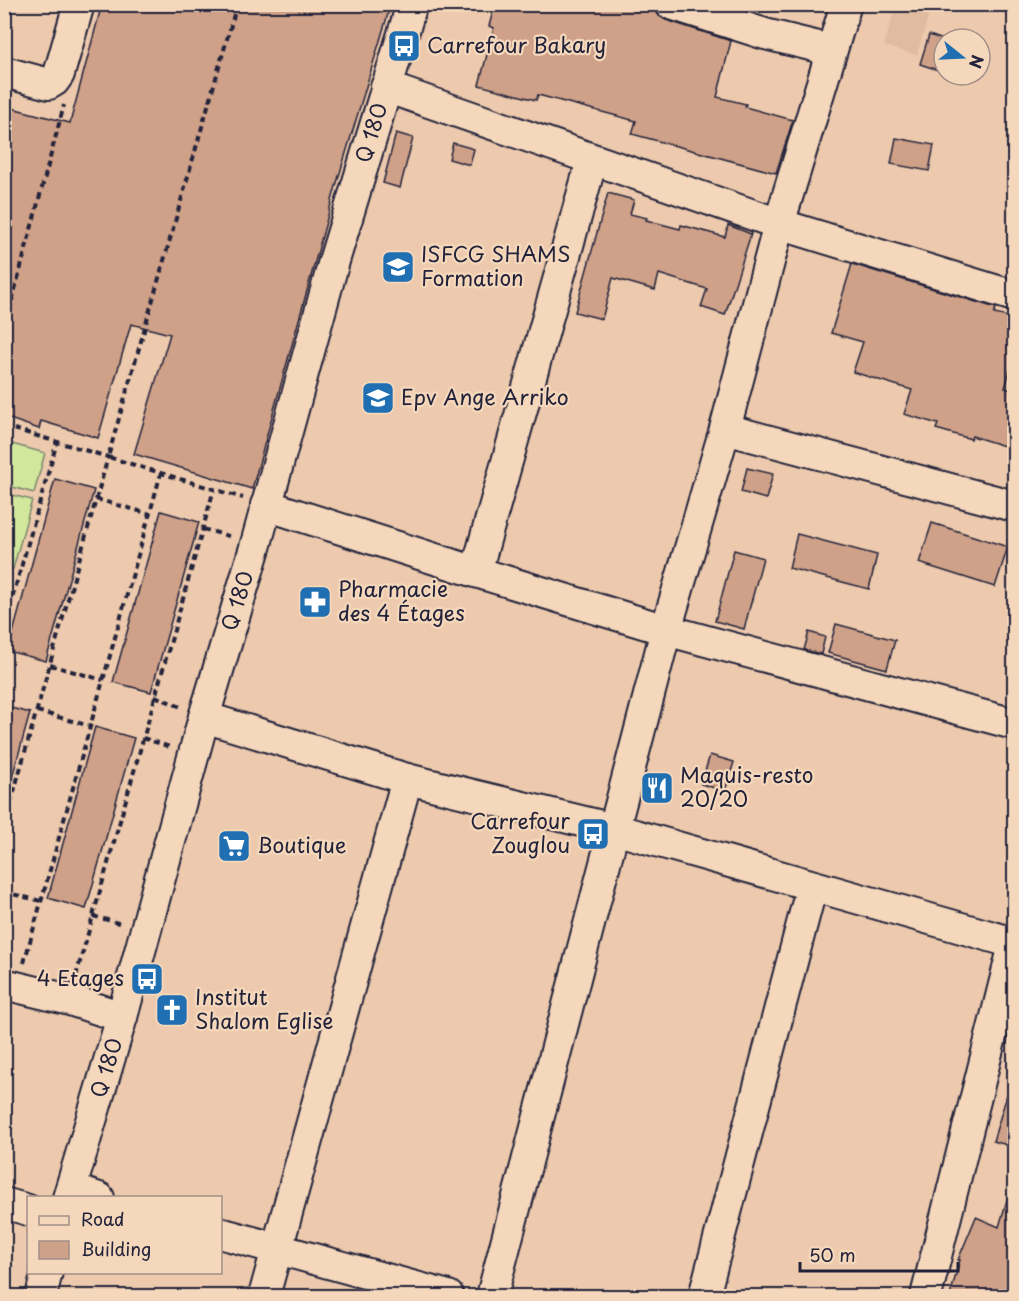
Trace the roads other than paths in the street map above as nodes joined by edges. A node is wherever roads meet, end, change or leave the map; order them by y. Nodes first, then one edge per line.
1 (79, 4) edge
2 (411, 4) edge
3 (671, 4) edge
4 (846, 4) edge
5 (831, 50) junction
6 (4, 72) edge
7 (386, 87) junction
8 (592, 160) junction
9 (779, 224) junction
10 (1014, 296) edge
11 (725, 429) junction
12 (266, 505) junction
13 (1014, 506) edge
14 (476, 572) junction
15 (666, 630) junction
16 (204, 717) junction
17 (1014, 724) edge
18 (407, 778) junction
19 (614, 830) junction
20 (812, 886) junction
21 (1014, 944) edge
22 (11, 985) edge
23 (122, 1017) junction
24 (69, 1193) edge
25 (92, 1196) edge
26 (4, 1203) edge
27 (27, 1210) edge
28 (222, 1234) edge
29 (278, 1249) junction
30 (46, 1274) edge
31 (41, 1296) edge
32 (264, 1296) edge
33 (448, 1296) edge
34 (492, 1296) edge
35 (704, 1296) edge
36 (926, 1296) edge

1 - 6 street
2 - 7 street, Q 180
3 - 5 street
4 - 5 street
5 - 9 street
7 - 8 street
7 - 12 street, Q 180
8 - 9 street
8 - 14 street
9 - 10 street
9 - 11 street
11 - 13 street
11 - 15 street
12 - 14 street
12 - 16 street, Q 180
14 - 15 street
15 - 17 street
15 - 19 street
16 - 18 street
16 - 23 street, Q 180
18 - 19 street
18 - 29 street
19 - 20 street
19 - 34 street
20 - 21 street
20 - 35 street
21 - 36 street
22 - 23 street
23 - 24 street, Q 180
24 - 25 street
26 - 27 street
28 - 29 street
29 - 32 street
29 - 33 street
30 - 31 street

